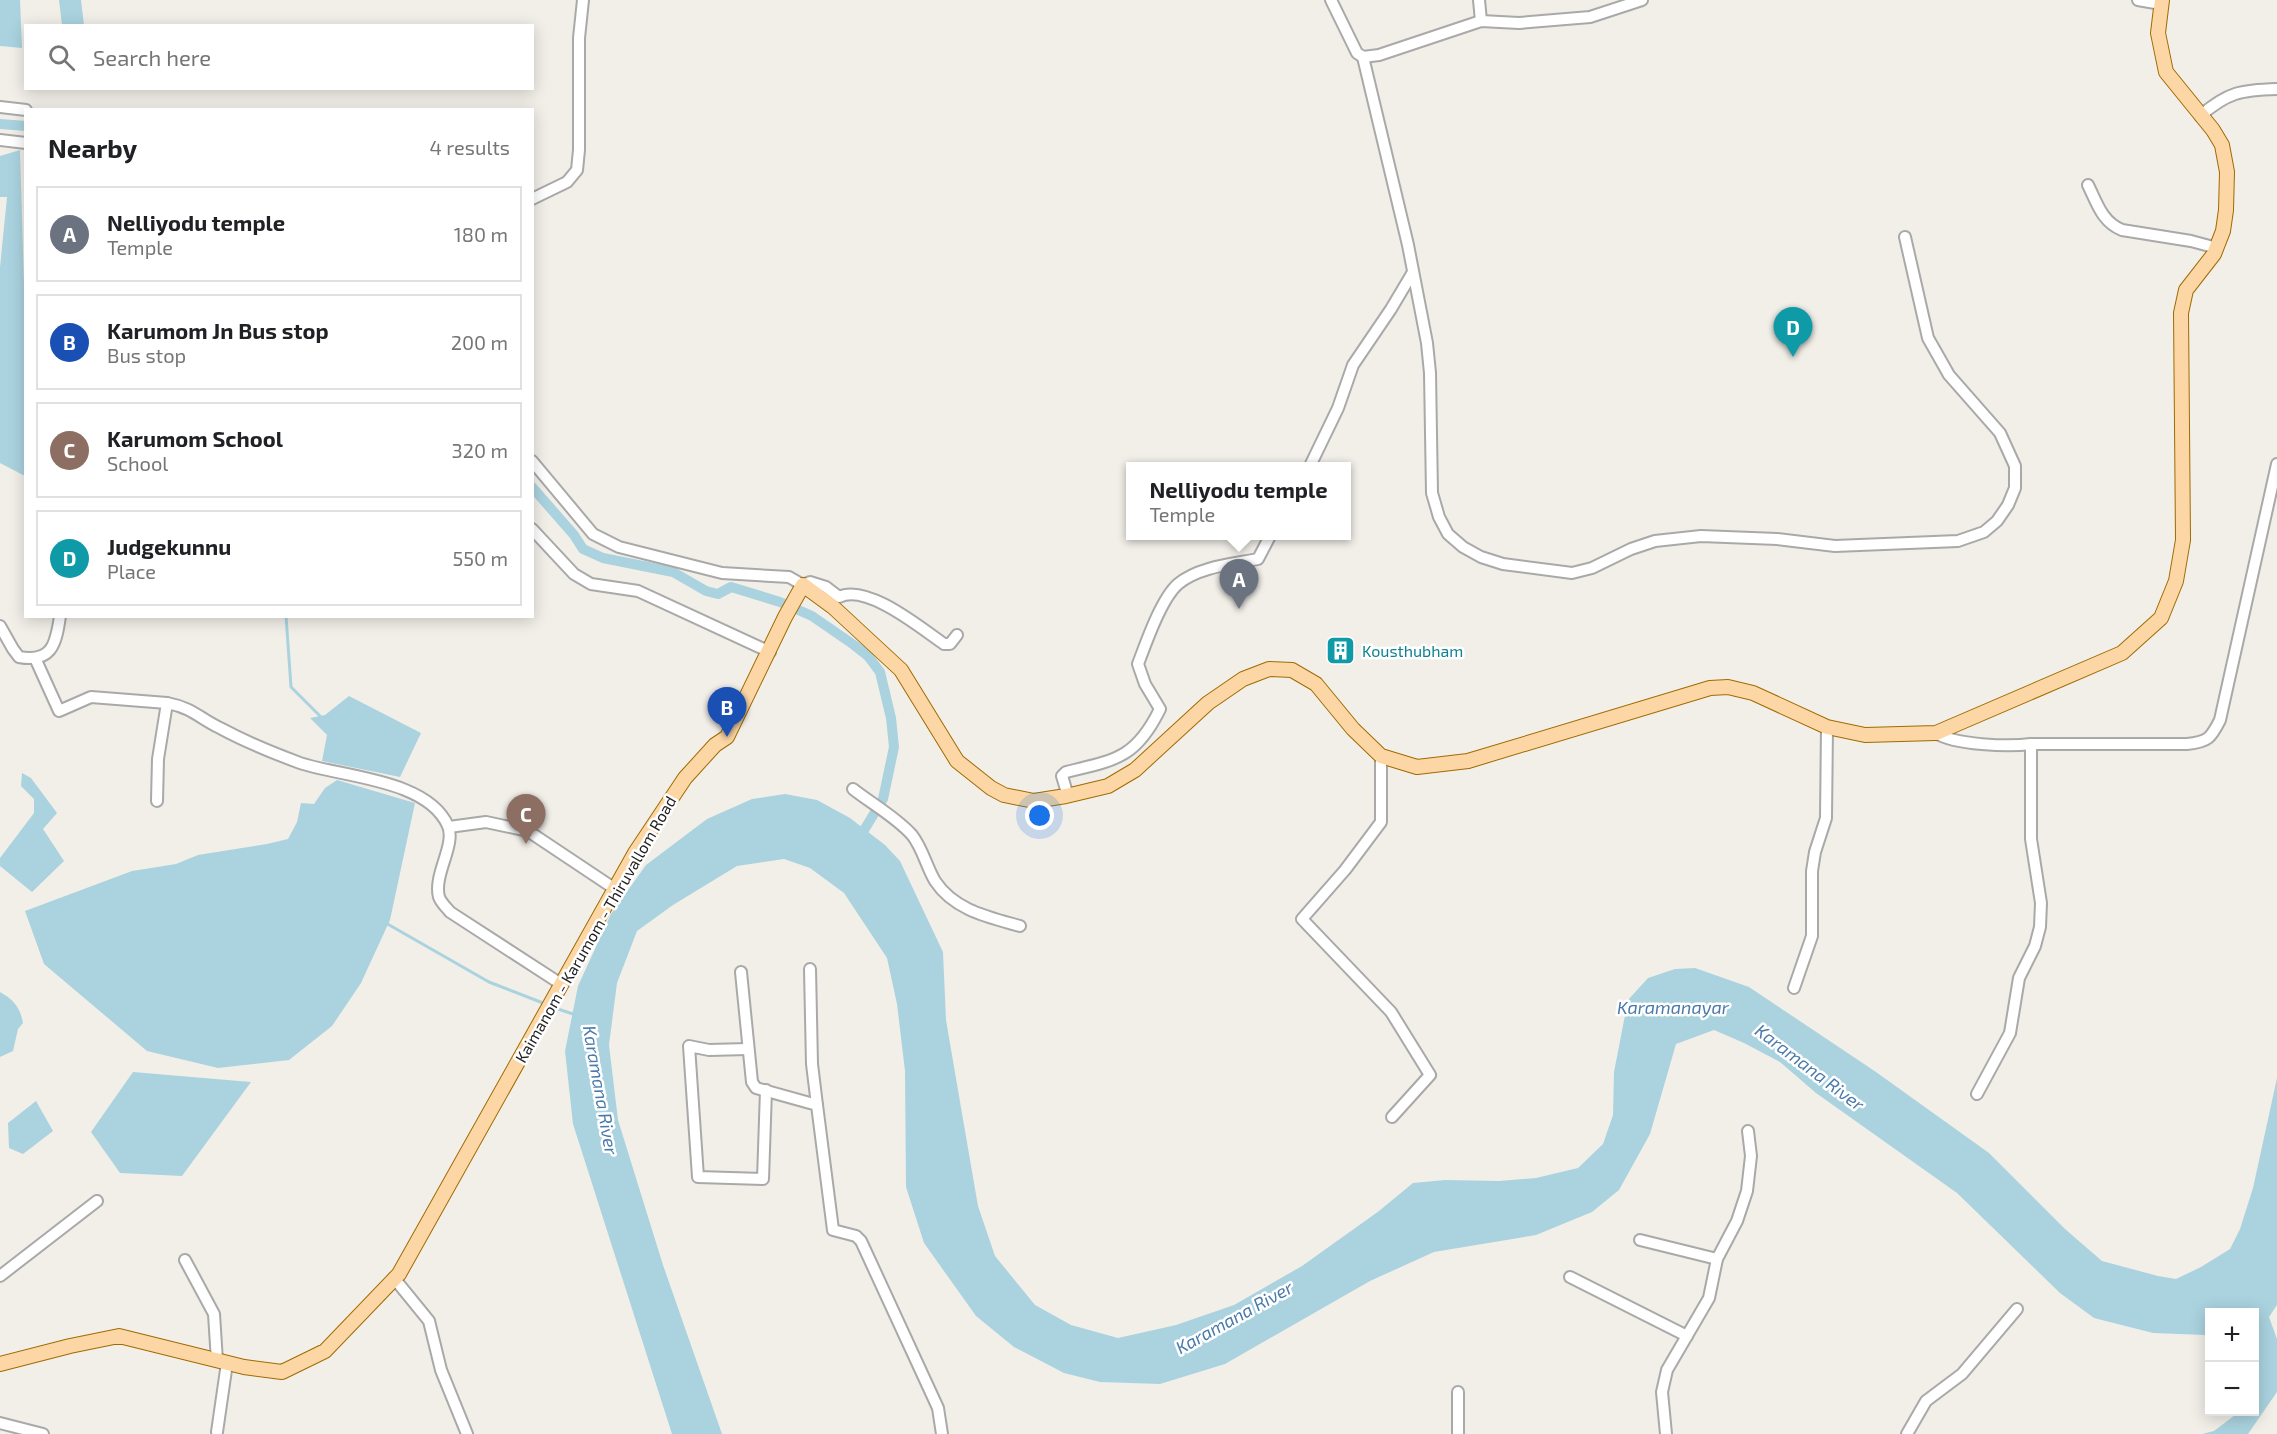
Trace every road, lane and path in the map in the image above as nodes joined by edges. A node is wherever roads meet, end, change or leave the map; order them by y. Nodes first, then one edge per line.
1 (583, 0) edge
2 (1330, 0) edge
3 (1479, 0) edge
4 (1642, 0) edge
5 (2138, 0) edge
6 (2162, 2) edge
7 (1481, 21) junction
8 (1363, 57) junction
9 (2277, 89) edge
10 (0, 107) edge
11 (24, 110) edge
12 (2200, 116) junction
13 (0, 140) edge
14 (24, 143) edge
15 (2088, 185) dead end
16 (534, 198) edge
17 (1905, 237) dead end
18 (2217, 248) junction
19 (1413, 272) junction
20 (1312, 462) edge
21 (534, 463) edge
22 (2277, 464) edge
23 (534, 531) edge
24 (1268, 540) edge
25 (803, 585) junction
26 (60, 618) edge
27 (0, 626) edge
28 (957, 635) dead end
29 (770, 652) junction
30 (34, 658) junction
31 (167, 703) junction
32 (1827, 727) junction
33 (1936, 733) junction
34 (2031, 744) junction
35 (1382, 756) junction
36 (853, 789) dead end
37 (1068, 796) junction
38 (157, 801) dead end
39 (449, 827) junction
40 (615, 889) junction
41 (1020, 926) dead end
42 (810, 969) dead end
43 (741, 972) dead end
44 (561, 984) junction
45 (1794, 988) dead end
46 (678, 1044) dead end
47 (689, 1046) junction
48 (748, 1050) junction
49 (766, 1090) junction
50 (1977, 1094) dead end
51 (817, 1105) junction
52 (1392, 1117) dead end
53 (1748, 1131) dead end
54 (97, 1201) dead end
55 (1640, 1239) dead end
56 (1717, 1259) junction
57 (185, 1260) dead end
58 (0, 1276) edge
59 (1570, 1277) dead end
60 (394, 1278) junction
61 (2017, 1309) dead end
62 (1687, 1336) junction
63 (222, 1362) junction
64 (0, 1364) edge
65 (1458, 1392) dead end
66 (0, 1423) edge
67 (217, 1432) dead end
68 (43, 1434) edge
69 (467, 1434) edge
70 (942, 1434) edge
71 (1458, 1434) edge
72 (1666, 1434) edge
73 (1907, 1434) edge

1 - 16 street
2 - 8 street
3 - 7 street
4 - 7 street
5 - 6 street
6 - 12 main road
7 - 8 street
8 - 19 street
9 - 12 street
10 - 11 street
12 - 18 main road
13 - 14 street
15 - 18 street
17 - 19 street
18 - 33 main road
19 - 20 street
21 - 25 street
22 - 34 street
23 - 29 street
24 - 37 street
25 - 28 street
25 - 29 main road, Kaimanom - Karumom - Thiruvallom Road
25 - 37 main road
26 - 30 street
27 - 30 street
29 - 40 main road, Kaimanom - Karumom - Thiruvallom Road
30 - 31 street
31 - 38 street
31 - 39 street
32 - 33 main road
32 - 35 main road
32 - 45 street
33 - 34 street
34 - 50 street
35 - 37 main road
35 - 52 street
36 - 41 street
39 - 40 street
39 - 44 street
40 - 44 main road, Kaimanom - Karumom - Thiruvallom Road
42 - 51 street
43 - 48 street
44 - 60 main road, Kaimanom - Karumom - Thiruvallom Road
46 - 47 street
47 - 48 street
47 - 49 street
48 - 49 street
49 - 51 street
51 - 70 street
53 - 56 street
54 - 58 street
55 - 56 street
56 - 62 street
57 - 63 street
59 - 62 street
60 - 63 main road, Kaimanom - Karumom - Thiruvallom Road
60 - 69 street
61 - 73 street
62 - 72 street
63 - 64 main road, Kaimanom - Karumom - Thiruvallom Road
63 - 67 street
65 - 71 street
66 - 68 street

